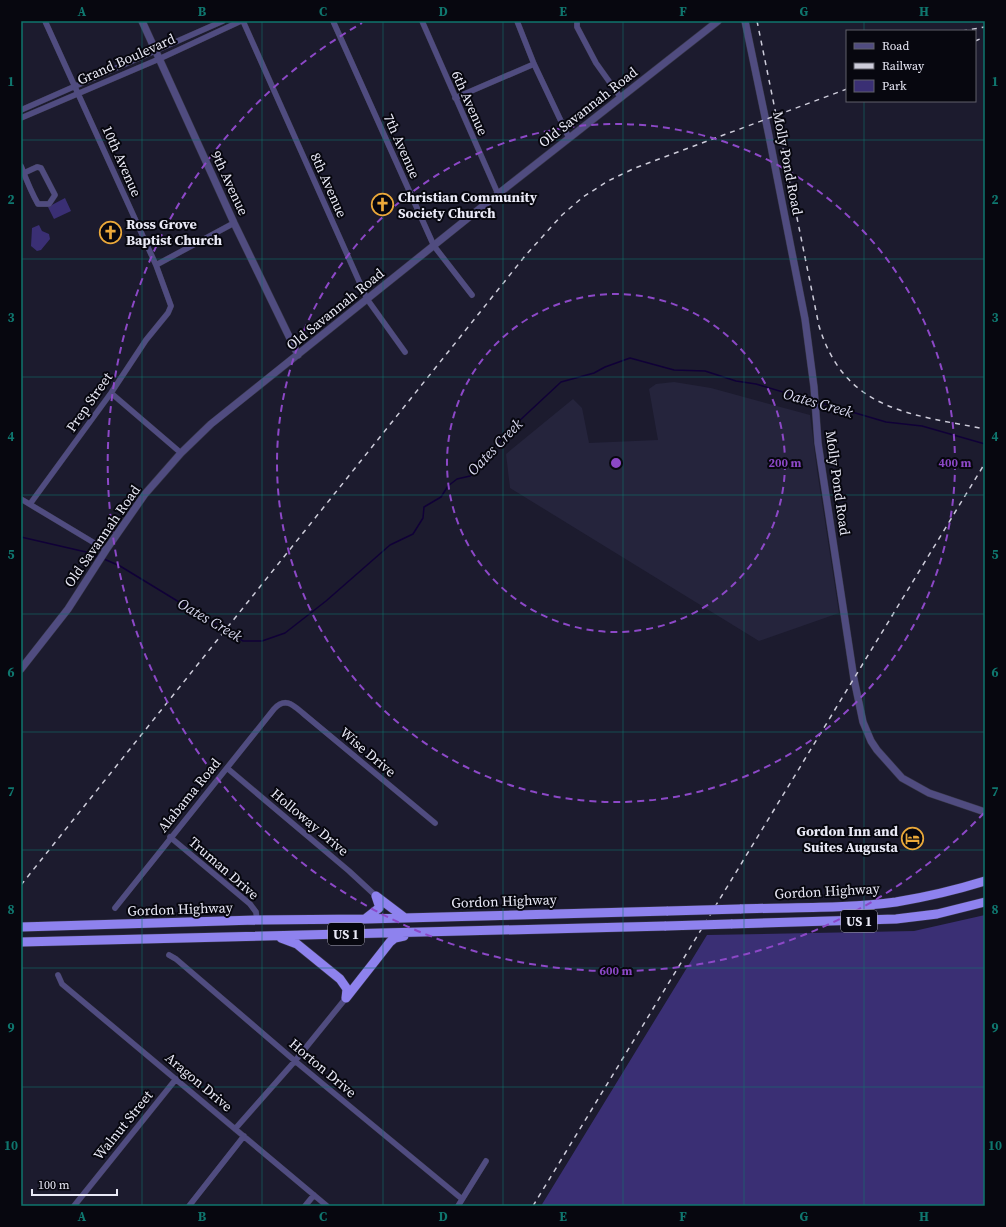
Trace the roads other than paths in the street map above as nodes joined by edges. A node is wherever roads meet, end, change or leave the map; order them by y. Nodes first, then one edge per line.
1 (45, 21) edge
2 (142, 21) edge
3 (223, 21) edge
4 (242, 21) edge
5 (334, 21) edge
6 (422, 21) edge
7 (516, 21) edge
8 (577, 21) edge
9 (718, 21) edge
10 (745, 21) edge
11 (157, 55) junction
12 (534, 64) junction
13 (74, 86) junction
14 (78, 94) junction
15 (455, 98) junction
16 (621, 98) junction
17 (21, 110) edge
18 (21, 118) edge
19 (569, 138) junction
20 (21, 166) edge
21 (24, 173) junction
22 (498, 194) junction
23 (234, 223) junction
24 (434, 246) junction
25 (156, 265) junction
26 (472, 295) dead end
27 (367, 299) junction
28 (168, 313) joint
29 (405, 352) dead end
30 (298, 355) junction
31 (111, 393) junction
32 (181, 453) junction
33 (21, 498) edge
34 (30, 504) junction
35 (104, 553) junction
36 (21, 669) edge
37 (285, 702) joint
38 (227, 768) junction
39 (985, 812) edge
40 (435, 823) dead end
41 (170, 837) junction
42 (985, 881) edge
43 (376, 896) junction
44 (985, 902) edge
45 (115, 908) dead end
46 (405, 918) junction
47 (365, 919) junction
48 (257, 920) junction
49 (21, 927) edge
50 (416, 932) junction
51 (274, 936) junction
52 (24, 942) edge
53 (169, 955) dead end
54 (58, 975) dead end
55 (346, 998) junction
56 (295, 1061) junction
57 (176, 1079) junction
58 (235, 1129) junction
59 (244, 1136) junction
60 (486, 1161) dead end
61 (314, 1195) junction
62 (462, 1199) junction
63 (74, 1206) edge
64 (189, 1206) edge
65 (305, 1206) edge
66 (327, 1206) edge
67 (458, 1206) edge

1 - 13 street, 10th Avenue
2 - 11 street, 9th Avenue
3 - 11 street, Grand Boulevard
4 - 11 street, Grand Boulevard
4 - 27 street, 8th Avenue
5 - 24 street, 7th Avenue
6 - 15 street, 6th Avenue
7 - 12 street
8 - 16 street
9 - 16 street, Old Savannah Road
10 - 39 street, Molly Pond Road
11 - 13 street, Grand Boulevard
11 - 14 street, Grand Boulevard
11 - 23 street, 9th Avenue
12 - 15 street
12 - 19 street
13 - 14 street, 10th Avenue
13 - 17 street, Grand Boulevard
14 - 18 street, Grand Boulevard
14 - 25 street, 10th Avenue
15 - 22 street, 6th Avenue
16 - 19 street, Old Savannah Road
19 - 22 street, Old Savannah Road
20 - 21 street
21 - 21 street
22 - 24 street, Old Savannah Road
23 - 25 street
23 - 30 street, 9th Avenue
24 - 26 street, 7th Avenue
24 - 27 street, Old Savannah Road
25 - 28 street, 10th Avenue
27 - 29 street, 8th Avenue
27 - 30 street, Old Savannah Road
28 - 31 street, Prep Street
30 - 32 street, Old Savannah Road
31 - 32 street
31 - 34 street, Prep Street
32 - 35 street, Old Savannah Road
33 - 34 street
34 - 35 street
35 - 36 street, Old Savannah Road
37 - 38 street, Alabama Road
37 - 40 street, Wise Drive
38 - 41 street, Alabama Road
38 - 43 street, Holloway Drive
41 - 45 street, Alabama Road
41 - 48 street, Truman Drive
42 - 46 highway, Gordon Highway / US 1, bridge
43 - 46 highway
43 - 47 highway
44 - 50 highway, Gordon Highway / US 1, bridge
46 - 47 highway, Gordon Highway / US 1
47 - 48 highway, Gordon Highway / US 1
48 - 49 highway, Gordon Highway / US 1
50 - 51 highway, Gordon Highway / US 1
50 - 55 highway
51 - 52 highway, Gordon Highway / US 1
51 - 55 highway
53 - 56 street, Horton Drive
54 - 57 street, Aragon Drive
55 - 56 street
56 - 58 street
56 - 62 street, Horton Drive
57 - 58 street, Aragon Drive
57 - 63 street, Walnut Street
58 - 59 street, Aragon Drive
59 - 61 street, Aragon Drive
59 - 64 street
60 - 62 street
61 - 65 street
61 - 66 street, Aragon Drive
62 - 67 street

